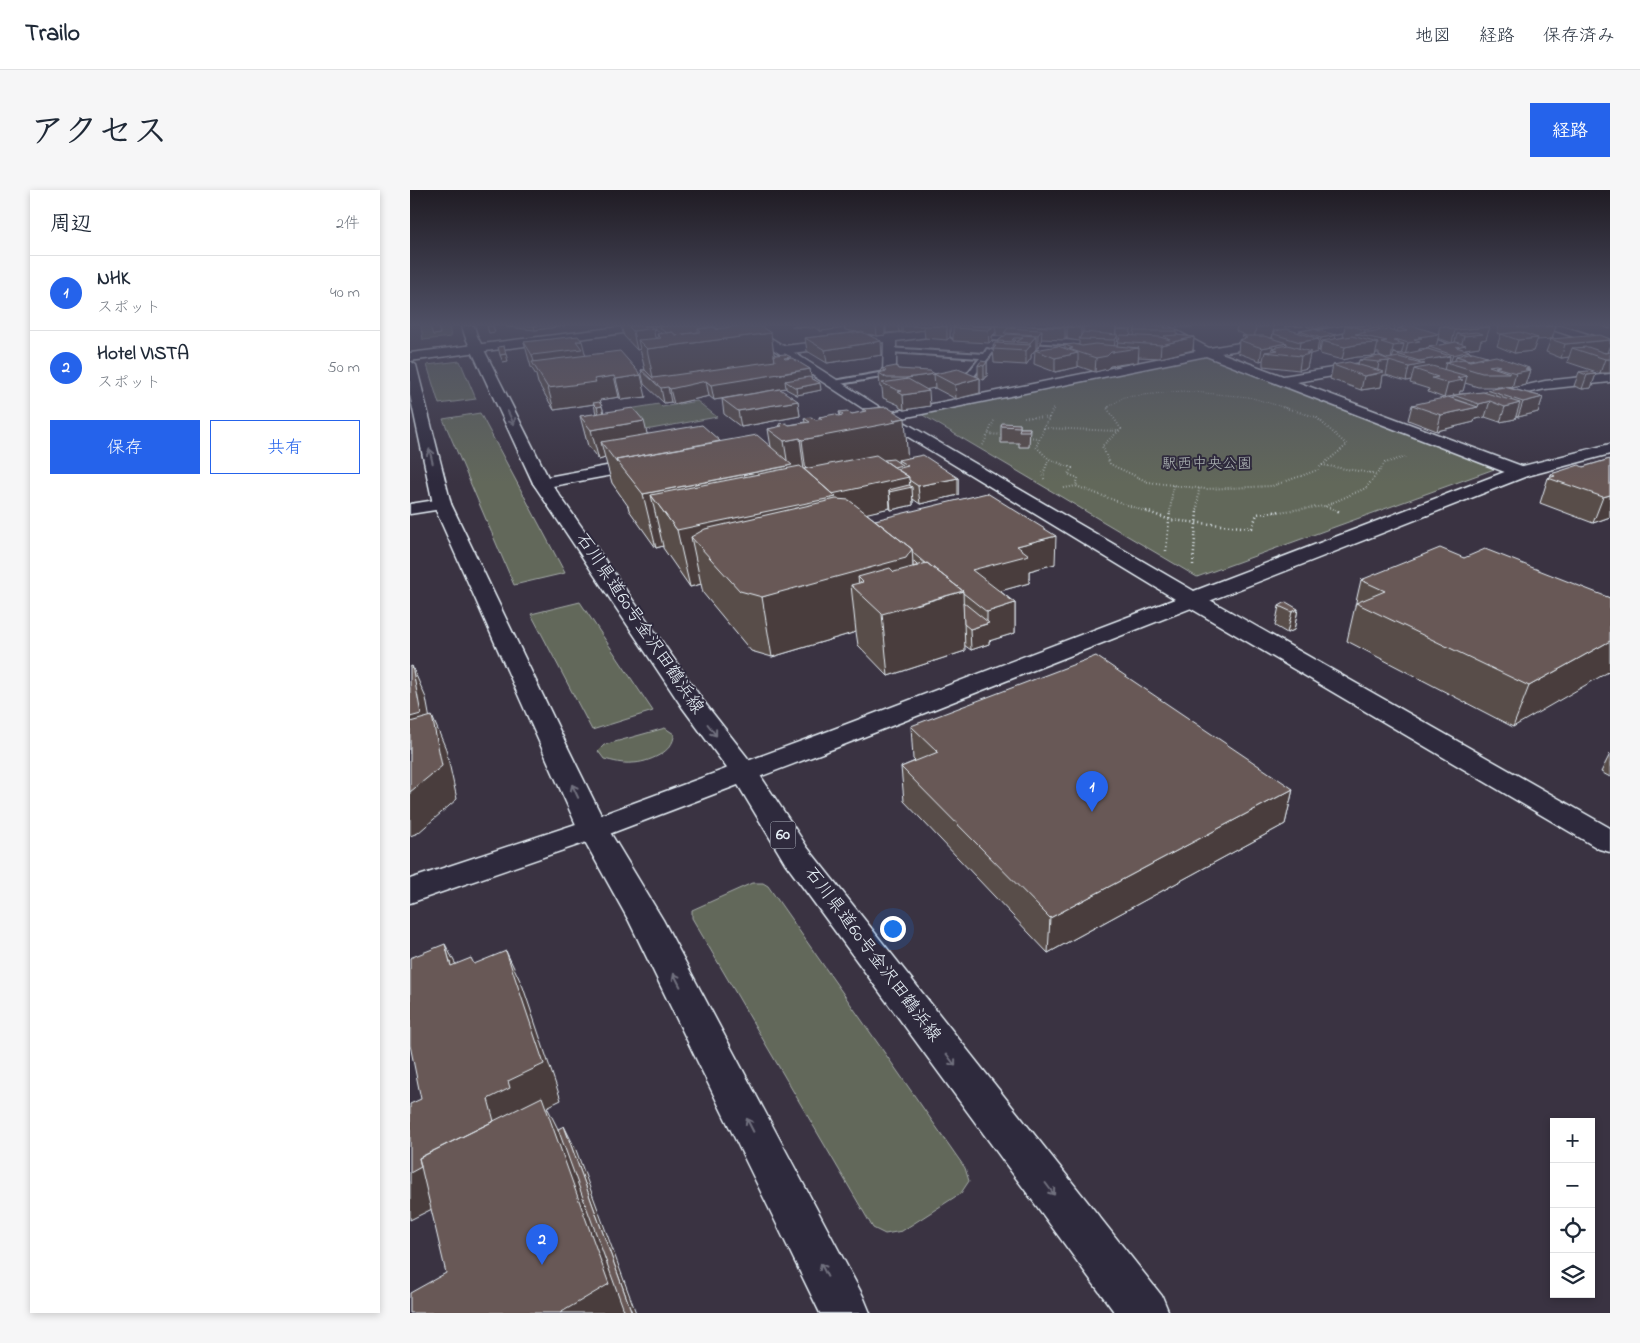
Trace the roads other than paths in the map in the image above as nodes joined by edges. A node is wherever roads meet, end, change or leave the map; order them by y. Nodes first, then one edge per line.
1 (413, 378) edge
2 (492, 378) edge
3 (827, 378) edge
4 (860, 378) edge
5 (963, 378) edge
6 (1078, 378) edge
7 (1277, 378) edge
8 (1299, 378) edge
9 (1528, 378) edge
10 (1606, 378) edge
11 (1284, 381) junction
12 (834, 383) junction
13 (1545, 385) junction
14 (1006, 393) junction
15 (1470, 401) edge
16 (1405, 415) dead end
17 (887, 418) junction
18 (1386, 419) junction
19 (848, 425) edge
20 (1610, 449) edge
21 (663, 461) edge
22 (1521, 472) junction
23 (542, 482) junction
24 (442, 504) junction
25 (410, 509) edge
26 (1193, 600) junction
27 (744, 772) junction
28 (593, 829) junction
29 (1610, 842) edge
30 (410, 891) edge
31 (846, 1313) edge
32 (1145, 1313) edge

24 -> 1 street
2 -> 23 street, 石川県道60号金沢田鶴浜線 / 60
3 - 12 street
4 - 12 lane
5 - 14 street
6 - 14 street
7 - 11 street
8 - 11 street
9 - 13 street
10 - 13 street
11 - 18 street
12 - 17 street
13 - 15 street
14 - 17 street
16 - 18 street
17 - 19 street
17 - 26 street
18 - 22 street
20 - 22 street
21 - 23 street
22 - 26 street
23 -> 27 street, 石川県道60号金沢田鶴浜線 / 60
24 - 25 street
28 -> 24 street
26 - 27 street
26 - 29 street
27 - 28 street
27 -> 32 street, 石川県道60号金沢田鶴浜線 / 60
28 - 30 street
31 -> 28 street

